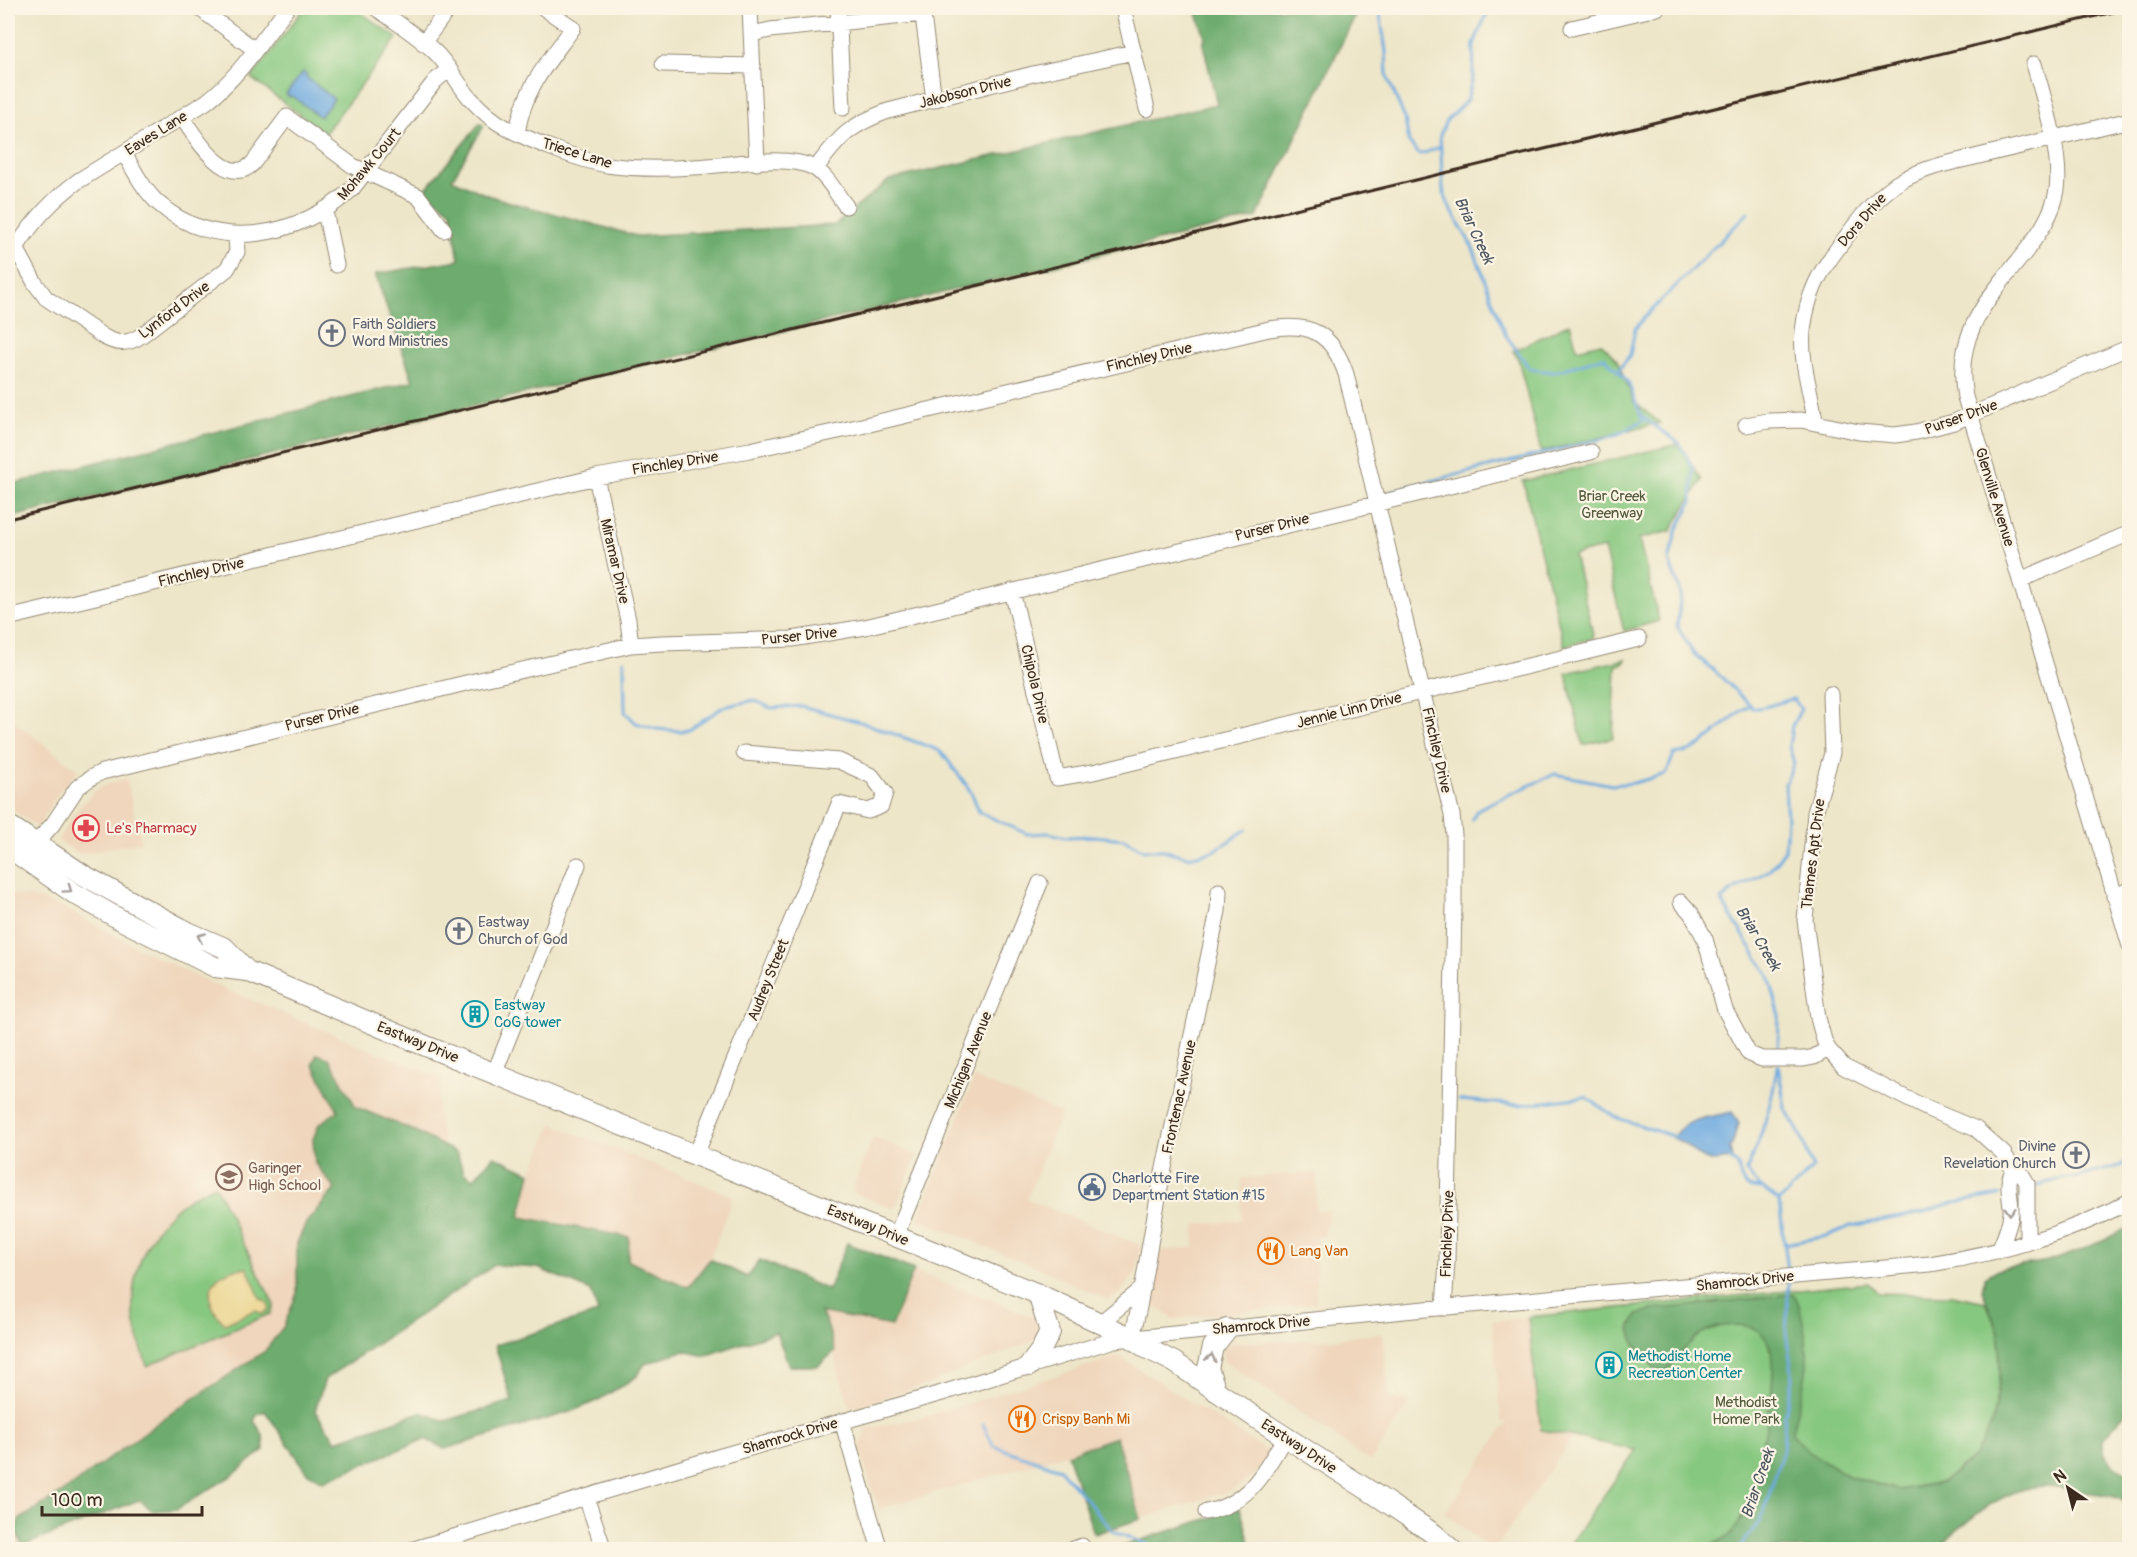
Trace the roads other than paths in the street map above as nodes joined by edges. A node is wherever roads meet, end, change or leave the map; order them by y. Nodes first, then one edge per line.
1 (199, 8) edge
2 (287, 8) edge
3 (376, 8) edge
4 (449, 8) edge
5 (544, 8) edge
6 (750, 8) edge
7 (838, 8) edge
8 (1123, 8) edge
9 (1657, 8) edge
10 (922, 11) edge
11 (839, 23) junction
12 (1572, 28) dead end
13 (752, 34) junction
14 (423, 43) junction
15 (254, 49) junction
16 (1134, 52) junction
17 (663, 64) dead end
18 (2034, 64) dead end
19 (753, 66) junction
20 (449, 69) junction
21 (934, 100) junction
22 (843, 108) dead end
23 (1147, 109) dead end
24 (182, 117) junction
25 (2130, 120) edge
26 (517, 133) junction
27 (2052, 138) junction
28 (124, 153) junction
29 (757, 163) junction
30 (816, 168) junction
31 (365, 171) junction
32 (846, 206) dead end
33 (325, 211) junction
34 (444, 230) dead end
35 (236, 236) junction
36 (12, 245) edge
37 (336, 265) dead end
38 (2130, 347) edge
39 (1971, 415) junction
40 (1815, 421) junction
41 (1746, 425) dead end
42 (1591, 452) dead end
43 (596, 477) junction
44 (1378, 502) junction
45 (2130, 533) edge
46 (2020, 580) junction
47 (1012, 591) junction
48 (8, 618) edge
49 (1639, 639) dead end
50 (631, 645) junction
51 (1423, 692) junction
52 (1830, 694) dead end
53 (744, 753) dead end
54 (1057, 778) joint
55 (8, 825) edge
56 (18, 852) edge
57 (578, 865) dead end
58 (1040, 883) dead end
59 (2130, 890) edge
60 (1219, 891) dead end
61 (2114, 896) junction
62 (1681, 902) dead end
63 (2130, 946) edge
64 (1828, 1049) junction
65 (494, 1074) junction
66 (696, 1155) junction
67 (2014, 1171) junction
68 (2130, 1201) edge
69 (896, 1236) junction
70 (2026, 1243) junction
71 (1999, 1251) junction
72 (1143, 1288) junction
73 (1038, 1294) junction
74 (1444, 1308) junction
75 (1100, 1323) junction
76 (1227, 1329) junction
77 (1132, 1338) junction
78 (1029, 1366) junction
79 (1216, 1391) junction
80 (842, 1421) junction
81 (1285, 1437) junction
82 (586, 1497) junction
83 (1206, 1512) dead end
84 (411, 1550) edge
85 (604, 1550) edge
86 (880, 1550) edge
87 (1452, 1550) edge

1 - 15 street
2 - 15 street, Eaves Lane
3 - 14 street, Triece Lane
4 - 14 street
5 - 26 street
6 - 13 street
7 - 11 street
8 - 16 street
9 - 12 street
10 - 11 street
10 - 21 street
11 - 13 street
11 - 22 street
13 - 19 street
14 - 20 street, Triece Lane
15 - 24 street, Eaves Lane
16 - 21 street, Jakobson Drive
16 - 23 street
17 - 19 street
18 - 27 street, Glenville Avenue
19 - 29 street
20 - 26 street, Triece Lane
20 - 31 street, Mohawk Court
21 - 30 street, Jakobson Drive
24 - 28 street, Eaves Lane
24 - 31 street
25 - 27 street, Dora Drive
26 - 29 street, Triece Lane
27 - 39 street, Glenville Avenue
27 - 40 street, Dora Drive
28 - 35 street, Mohawk Court
28 - 36 street, Eaves Lane
29 - 30 street, Triece Lane
30 - 32 street
31 - 33 street, Mohawk Court
31 - 34 street
33 - 35 street, Mohawk Court
33 - 37 street
35 - 36 street, Lynford Drive
38 - 39 street, Purser Drive
39 - 40 street, Purser Drive
39 - 46 street, Glenville Avenue
40 - 41 street, Purser Drive
42 - 44 street, Purser Drive
43 - 44 street, Finchley Drive
43 - 48 street, Finchley Drive
43 - 50 street, Miramar Drive
44 - 47 street, Purser Drive
44 - 51 street, Finchley Drive
45 - 46 street
46 - 61 street, Glenville Avenue
47 - 50 street, Purser Drive
47 - 54 street, Chipola Drive
49 - 51 street, Jennie Linn Drive
50 - 56 street, Purser Drive
51 - 54 street, Jennie Linn Drive
51 - 74 street, Finchley Drive
52 - 64 street, Thames Apt Drive
53 - 66 street, Audrey Street
55 - 56 main road, Eastway Drive
56 - 65 main road, Eastway Drive
57 - 65 street
58 - 69 street, Michigan Avenue
59 - 61 street
60 - 72 street, Frontenac Avenue
61 - 63 street, Glenville Avenue
62 - 64 street
64 - 67 street, Thames Apt Drive
65 - 66 main road, Eastway Drive
66 - 69 main road, Eastway Drive
67 - 70 street, Thames Apt Drive
67 -> 71 street
68 - 70 street, Shamrock Drive
69 - 73 main road, Eastway Drive
70 - 71 street, Shamrock Drive
71 - 74 street, Shamrock Drive
72 - 75 street
72 - 77 street, Frontenac Avenue
73 - 75 main road, Eastway Drive
73 - 78 main road
74 - 76 street, Shamrock Drive
75 - 77 main road, Eastway Drive
76 - 77 street, Shamrock Drive
79 -> 76 main road
77 - 78 street, Shamrock Drive
77 - 79 main road, Eastway Drive
78 - 80 street, Shamrock Drive
79 - 81 main road, Eastway Drive
80 - 82 street, Shamrock Drive
80 - 86 street
81 - 83 street
81 - 87 main road, Eastway Drive
82 - 84 street, Shamrock Drive
82 - 85 street

